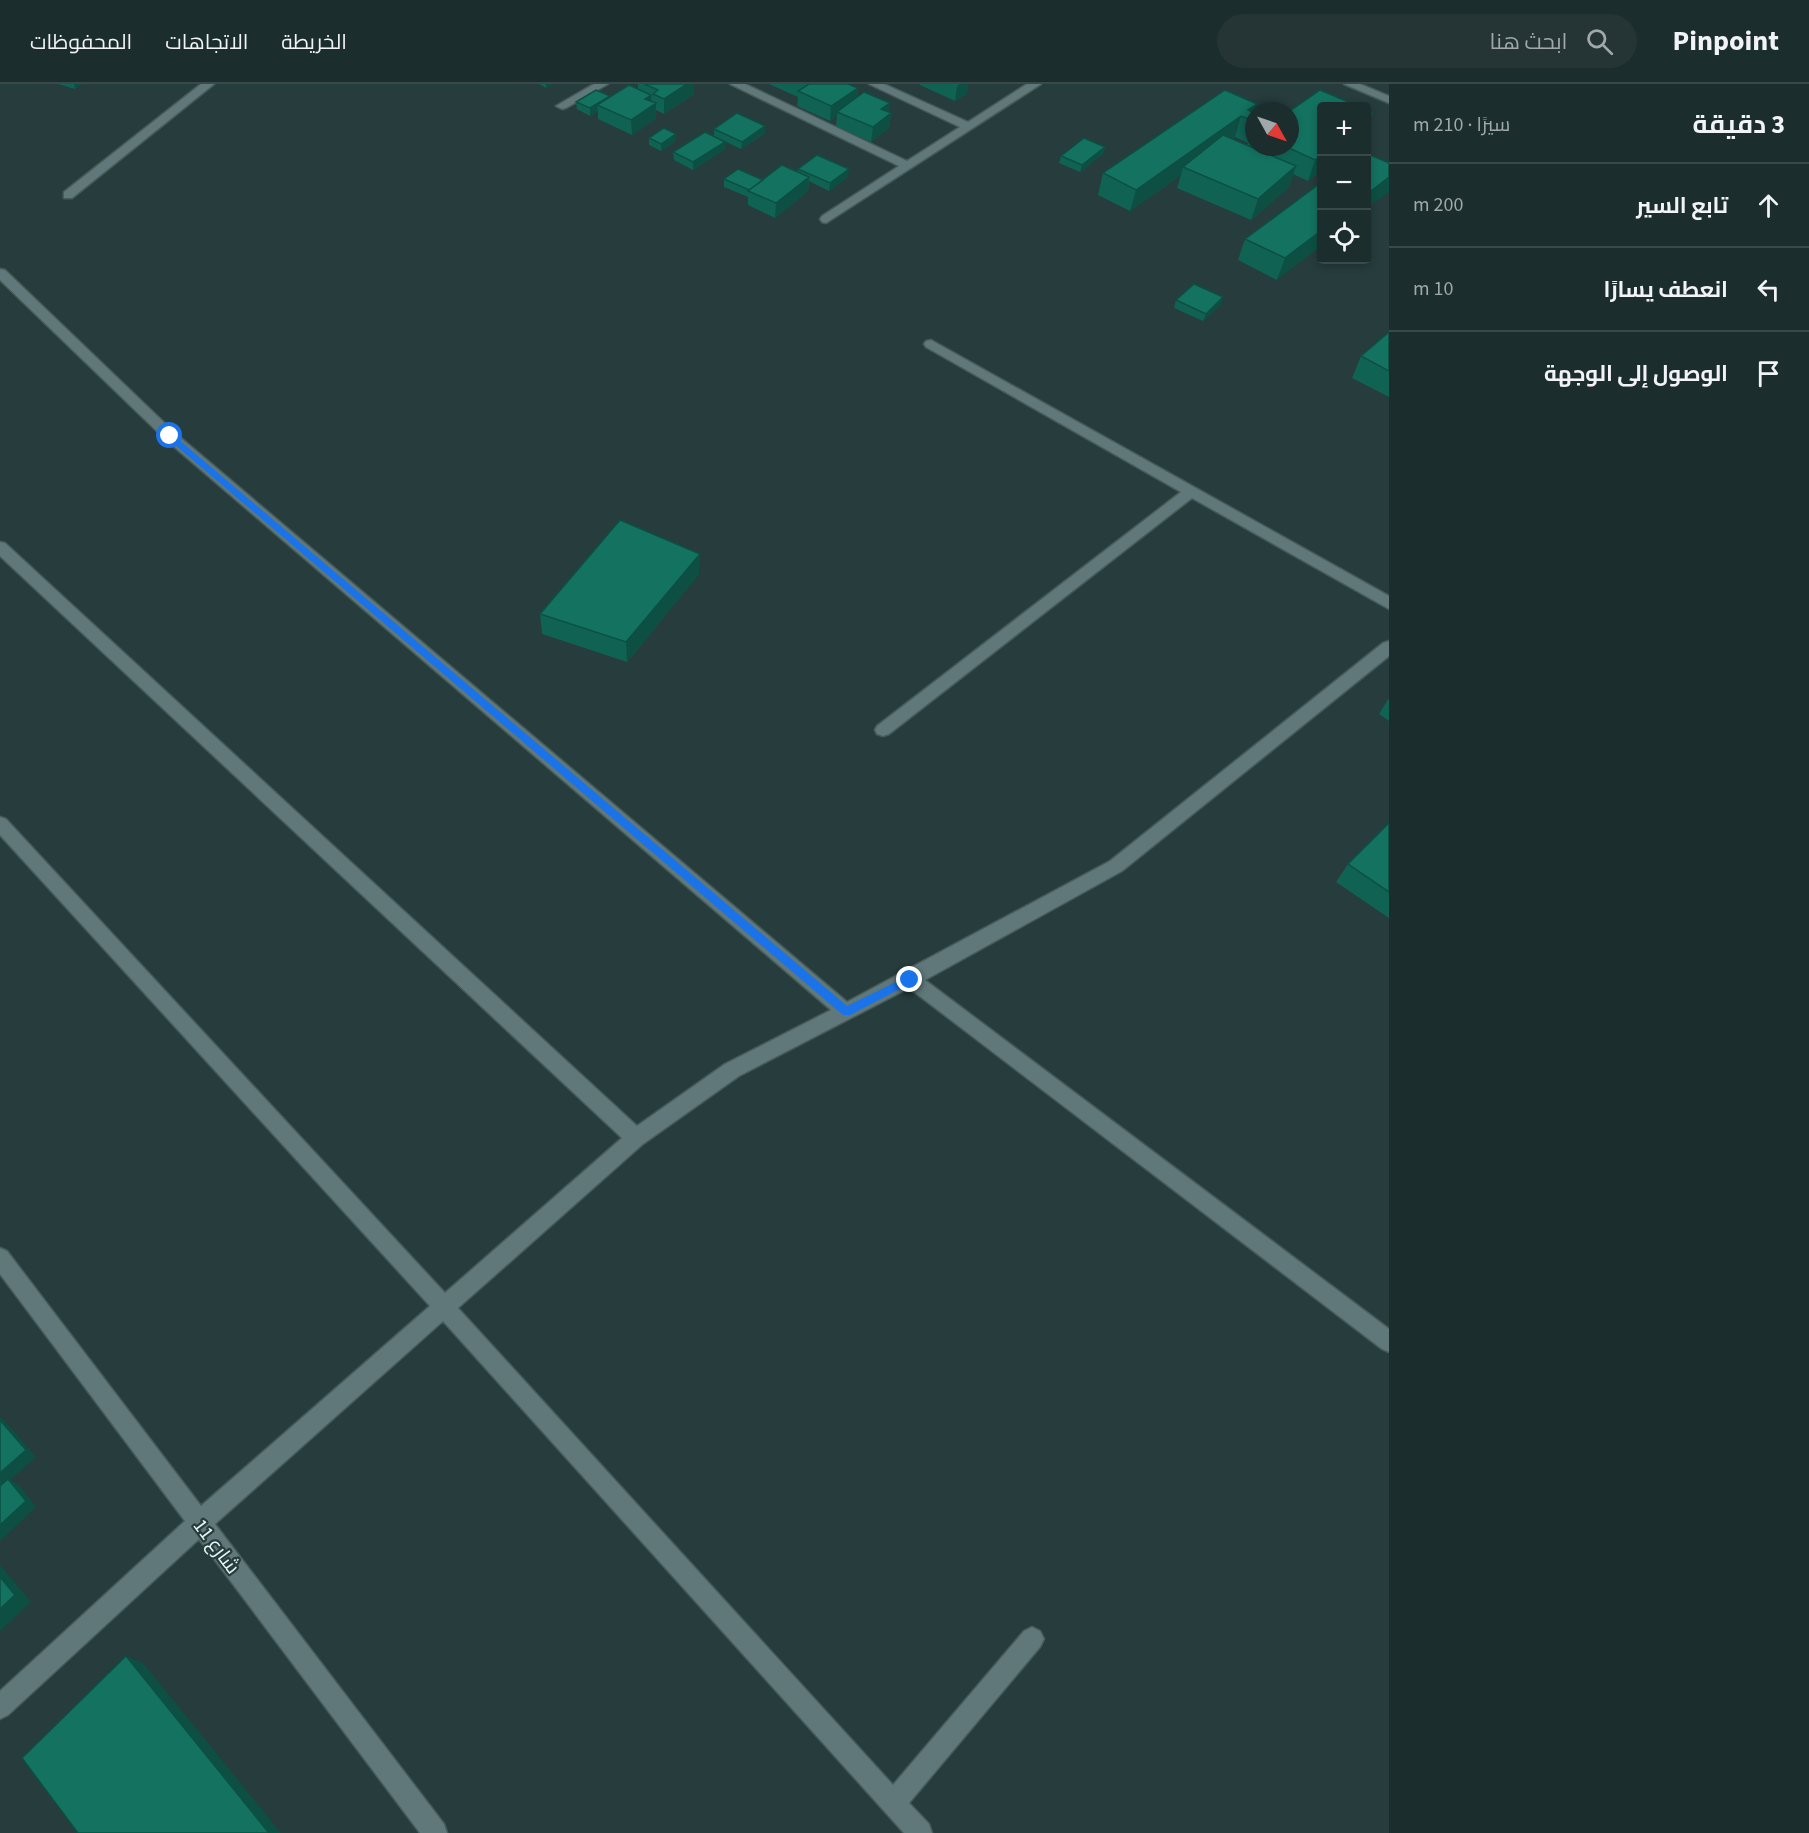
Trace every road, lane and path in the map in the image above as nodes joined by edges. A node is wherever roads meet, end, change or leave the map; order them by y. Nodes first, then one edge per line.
1 (208, 84) edge
2 (602, 84) edge
3 (736, 84) edge
4 (875, 84) edge
5 (1035, 84) edge
6 (1350, 84) edge
7 (1389, 100) edge
8 (562, 106) dead end
9 (969, 127) junction
10 (908, 166) junction
11 (68, 195) dead end
12 (826, 219) dead end
13 (0, 273) edge
14 (930, 344) dead end
15 (1191, 491) junction
16 (0, 547) edge
17 (1389, 603) edge
18 (1389, 647) edge
19 (883, 730) dead end
20 (0, 824) edge
21 (910, 980) junction
22 (846, 1012) junction
23 (636, 1138) junction
24 (0, 1258) edge
25 (444, 1307) junction
26 (1389, 1342) edge
27 (199, 1523) junction
28 (1032, 1639) dead end
29 (0, 1707) edge
30 (893, 1803) junction
31 (435, 1833) edge
32 (920, 1833) edge

1 - 11 street
2 - 8 street
3 - 10 street
4 - 9 street
5 - 9 street
6 - 7 street
9 - 10 street
10 - 12 street
13 - 22 street
14 - 15 street
15 - 17 street
15 - 19 street
16 - 23 street
18 - 21 street
20 - 25 street
21 - 22 street
21 - 26 street
22 - 23 street
23 - 25 street
24 - 27 street, شارع 11
25 - 27 street
25 - 30 street
27 - 29 street
27 - 31 street, شارع 11
28 - 30 street
30 - 32 street

